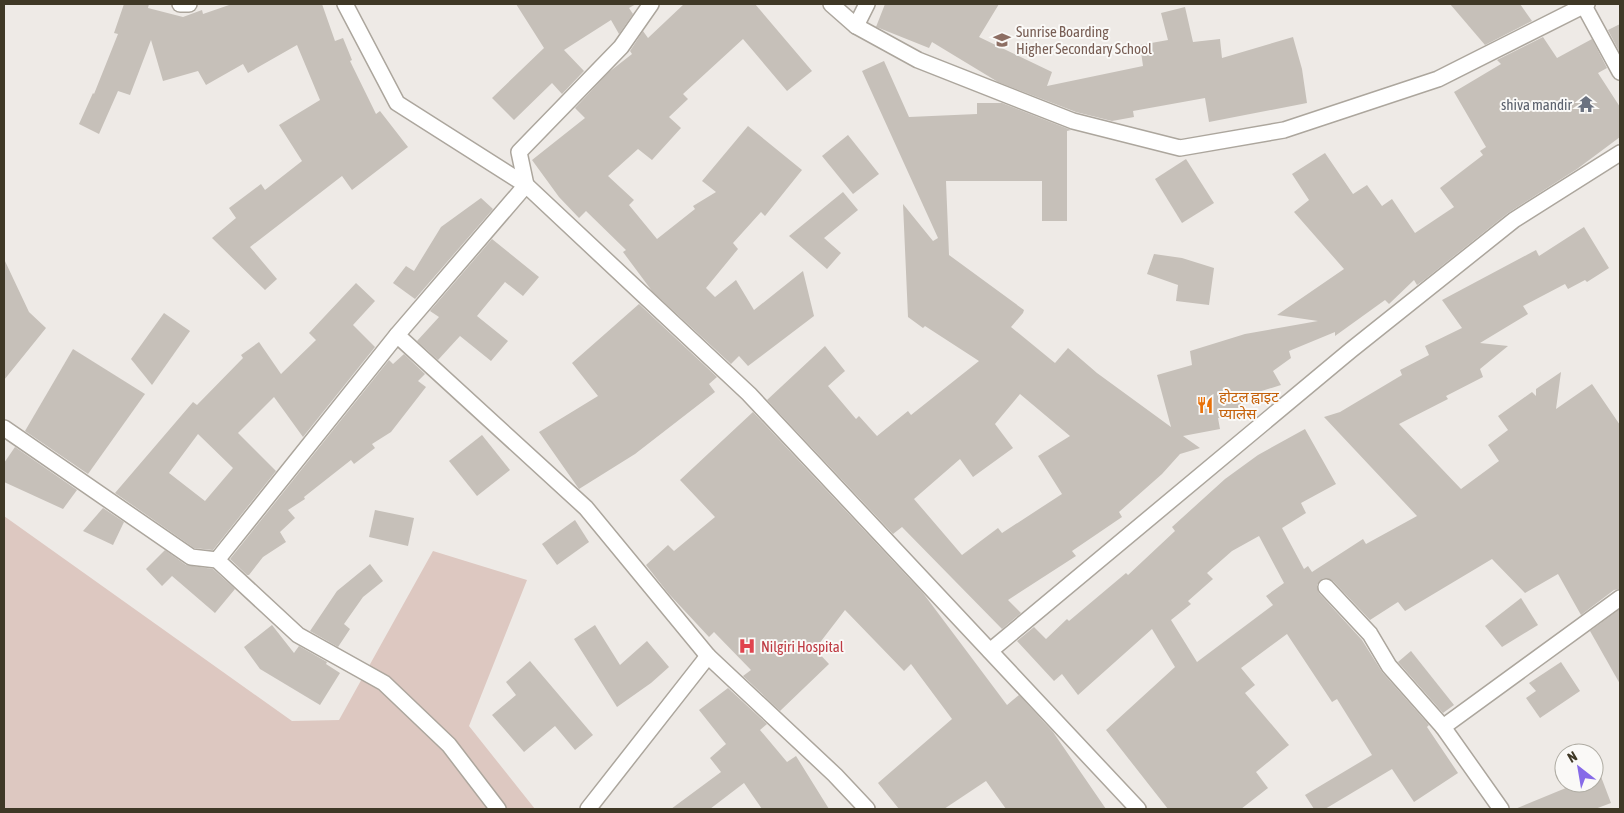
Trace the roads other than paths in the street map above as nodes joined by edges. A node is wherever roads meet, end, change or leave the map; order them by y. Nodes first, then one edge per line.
1 (180, 4) edge
2 (189, 4) edge
3 (345, 4) edge
4 (652, 4) edge
5 (831, 4) edge
6 (867, 4) edge
7 (1584, 5) edge
8 (856, 26) junction
9 (1620, 72) edge
10 (1620, 153) edge
11 (526, 185) junction
12 (396, 335) junction
13 (4, 428) edge
14 (217, 560) junction
15 (1326, 588) dead end
16 (1620, 598) edge
17 (990, 651) junction
18 (708, 656) junction
19 (1443, 728) junction
20 (498, 809) edge
21 (588, 809) edge
22 (867, 809) edge
23 (1138, 809) edge
24 (1501, 809) edge

1 - 2 street
3 - 11 street
4 - 11 street
5 - 8 street
6 - 8 street
7 - 8 street
7 - 9 street
10 - 17 street
11 - 12 street
11 - 17 street
12 - 14 street
12 - 18 street
13 - 14 street
14 - 20 street
15 - 19 street
16 - 19 street
17 - 23 street
18 - 21 street
18 - 22 street
19 - 24 street

